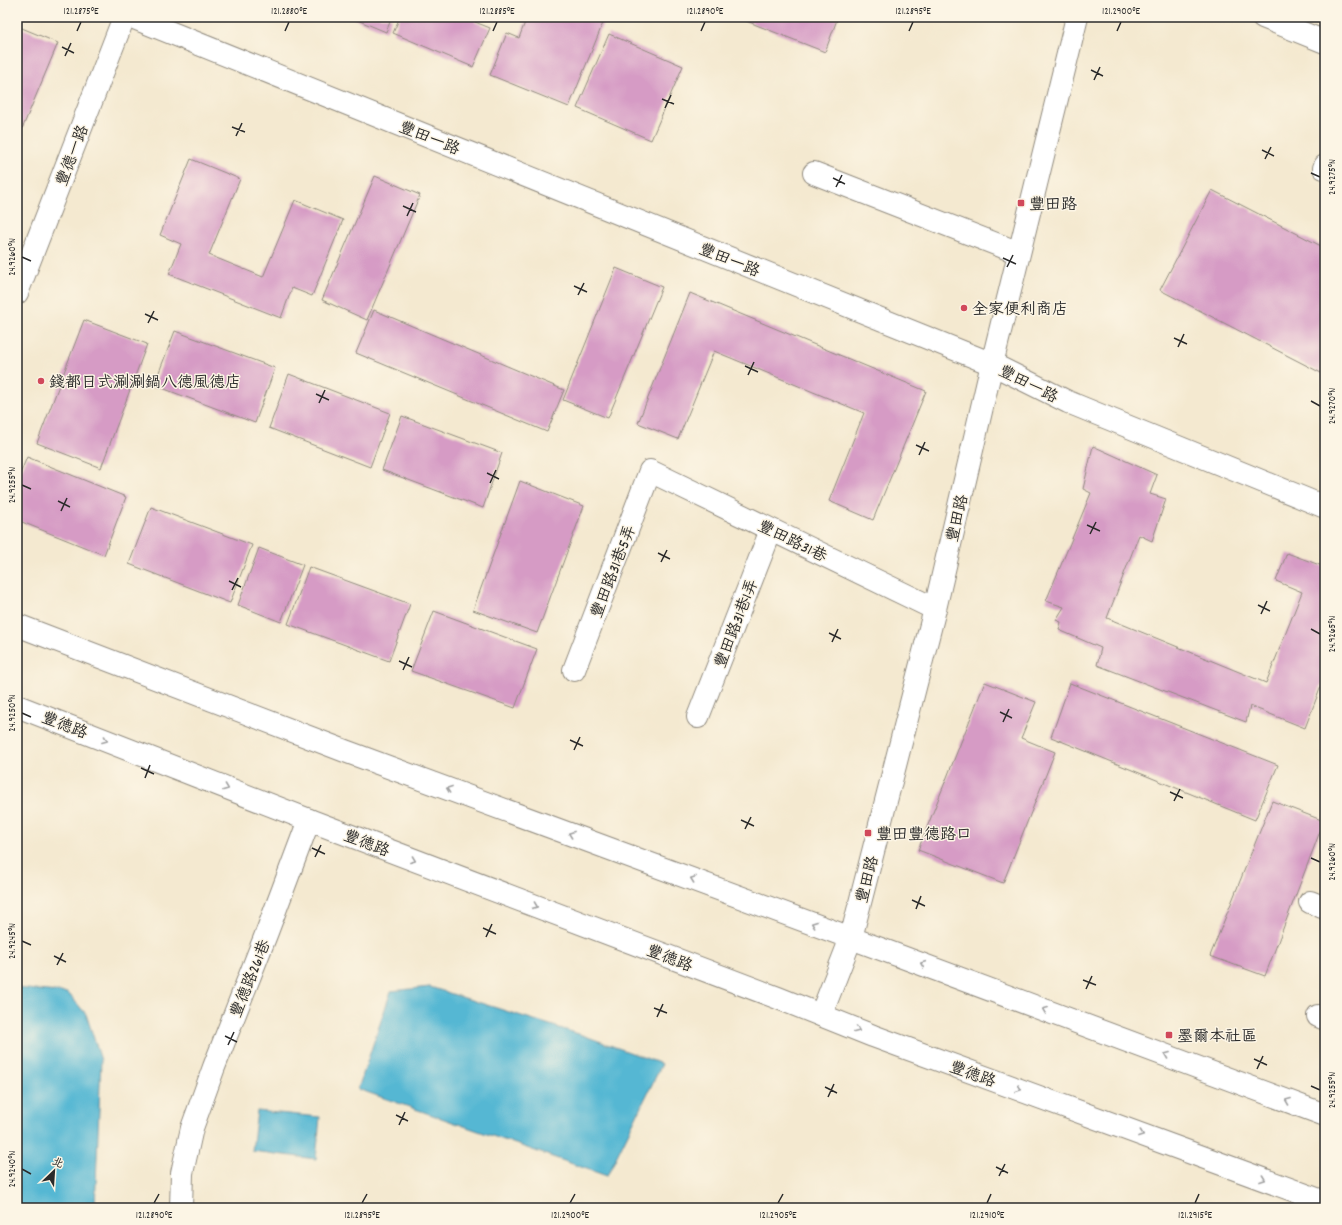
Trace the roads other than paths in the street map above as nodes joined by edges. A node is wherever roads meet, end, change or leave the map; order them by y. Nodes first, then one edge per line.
1 (124, 17) edge
2 (132, 17) edge
3 (1077, 17) edge
4 (1263, 17) edge
5 (1325, 42) edge
6 (814, 173) dead end
7 (1019, 253) junction
8 (17, 293) edge
9 (992, 364) junction
10 (650, 471) joint
11 (1325, 507) edge
12 (771, 530) junction
13 (935, 609) junction
14 (17, 625) edge
15 (574, 670) dead end
16 (17, 706) edge
17 (698, 717) dead end
18 (309, 820) junction
19 (851, 938) junction
20 (821, 1015) junction
21 (1325, 1115) edge
22 (1325, 1202) edge
23 (181, 1208) edge

1 - 8 main road, 豐德一路
2 - 9 main road, 豐田一路
3 - 7 main road, 豐田路
4 - 5 main road
6 - 7 main road
7 - 9 main road, 豐田路
9 - 11 main road, 豐田一路
9 - 13 main road, 豐田路
10 - 12 main road, 豐田路31巷
10 - 15 main road, 豐田路31巷5弄
12 - 13 main road, 豐田路31巷
12 - 17 main road, 豐田路31巷1弄
13 - 19 main road, 豐田路
19 -> 14 main road
16 -> 18 main road, 豐德路
18 -> 20 main road, 豐德路
18 - 23 main road, 豐德路261巷
19 - 20 main road, 豐田路
21 -> 19 main road
20 -> 22 main road, 豐德路

